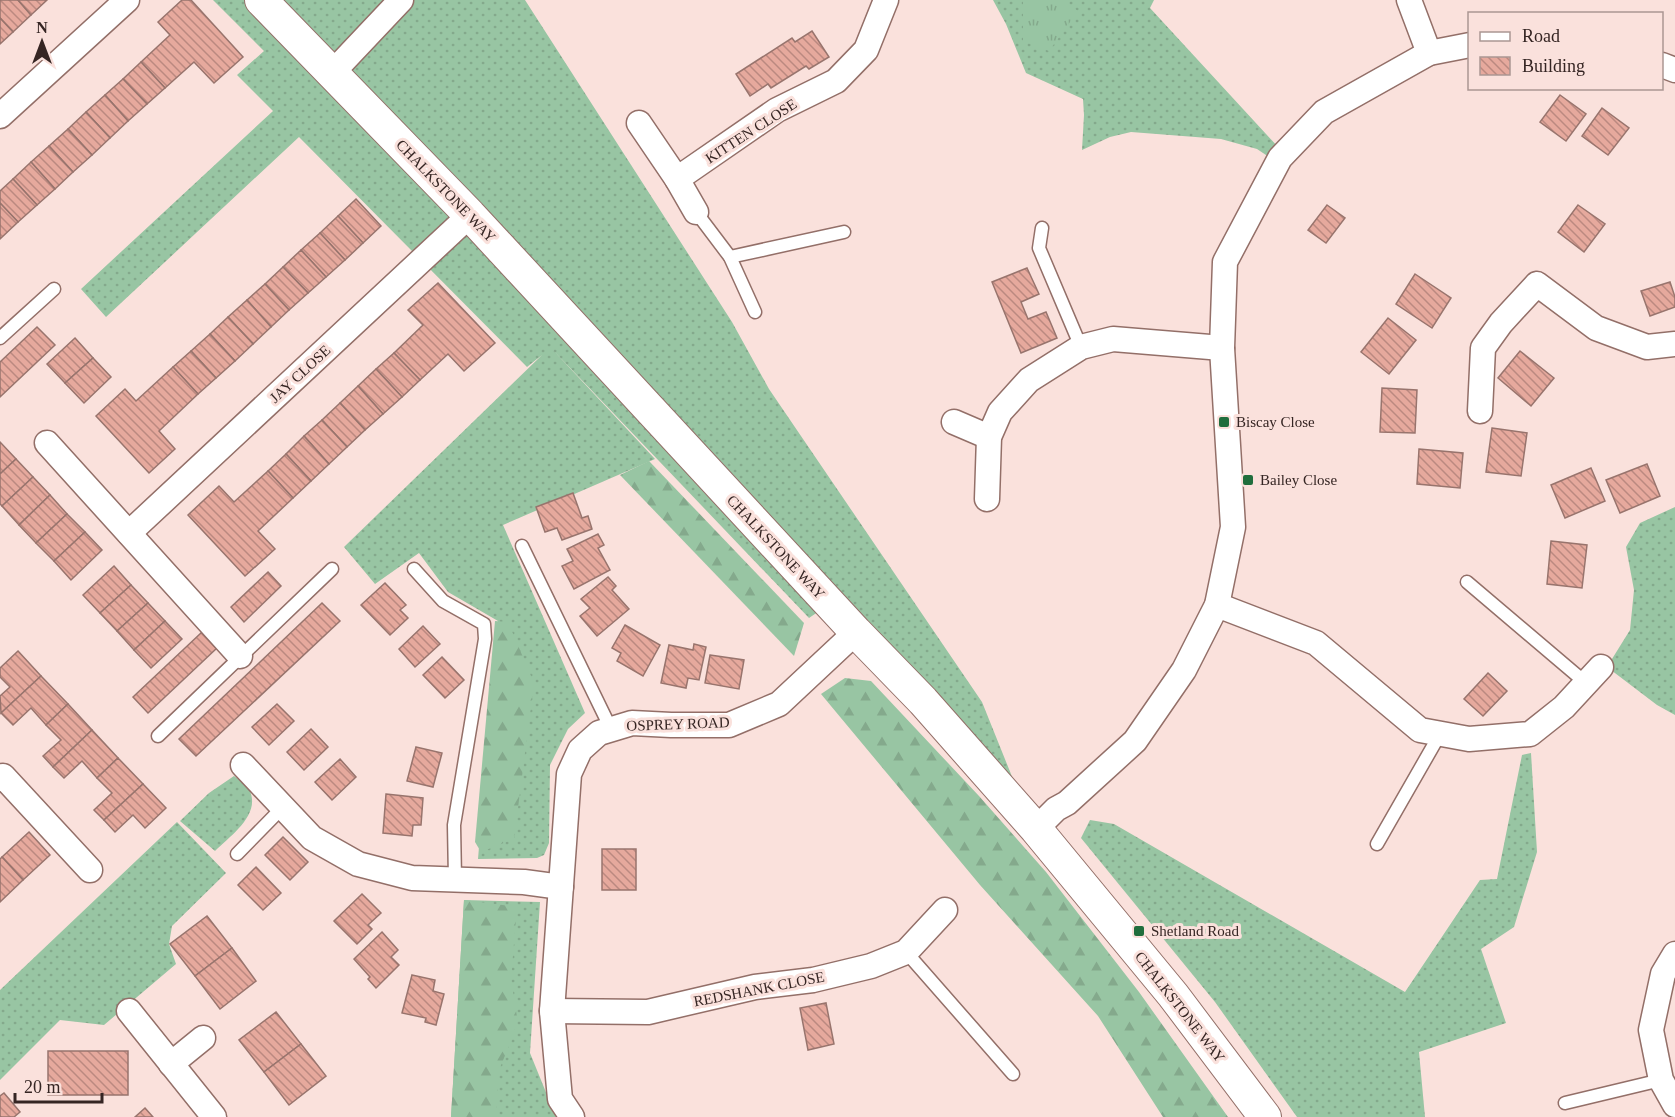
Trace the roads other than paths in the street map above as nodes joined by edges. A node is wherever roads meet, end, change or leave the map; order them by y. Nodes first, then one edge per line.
1 (127, 0) edge
2 (261, 0) edge
3 (401, 0) edge
4 (886, 0) edge
5 (1409, 0) edge
6 (1468, 45) edge
7 (1429, 53) junction
8 (333, 72) junction
9 (0, 116) edge
10 (639, 123) dead end
11 (677, 179) junction
12 (696, 212) joint
13 (470, 215) junction
14 (1042, 228) dead end
15 (844, 232) dead end
16 (730, 257) junction
17 (54, 290) dead end
18 (755, 312) dead end
19 (0, 338) edge
20 (1675, 344) edge
21 (1081, 347) junction
22 (1222, 348) junction
23 (1480, 411) dead end
24 (954, 422) dead end
25 (989, 437) junction
26 (47, 443) dead end
27 (987, 499) dead end
28 (129, 533) junction
29 (522, 546) dead end
30 (332, 569) dead end
31 (414, 569) dead end
32 (1467, 582) dead end
33 (1217, 605) junction
34 (856, 632) junction
35 (240, 656) junction
36 (1593, 675) joint
37 (611, 729) junction
38 (1440, 734) junction
39 (158, 736) dead end
40 (243, 765) dead end
41 (1, 776) edge
42 (283, 807) junction
43 (1036, 829) junction
44 (1377, 844) dead end
45 (237, 854) dead end
46 (90, 870) dead end
47 (455, 879) junction
48 (561, 887) junction
49 (945, 910) dead end
50 (906, 952) junction
51 (1675, 954) edge
52 (129, 1011) dead end
53 (552, 1011) junction
54 (203, 1038) dead end
55 (171, 1064) junction
56 (1013, 1074) dead end
57 (1661, 1080) junction
58 (1565, 1103) dead end
59 (1675, 1105) edge
60 (214, 1117) edge
61 (572, 1117) edge
62 (1265, 1117) edge

1 - 9 street
2 - 8 street, CHALKSTONE WAY
3 - 8 street
4 - 11 street, KITTEN CLOSE
5 - 7 street
6 - 7 street
7 - 22 street
8 - 13 street, CHALKSTONE WAY
10 - 11 street
11 - 12 street
12 - 16 lane
13 - 28 street, JAY CLOSE
13 - 34 street, CHALKSTONE WAY
14 - 21 lane
15 - 16 lane
16 - 18 lane
17 - 19 lane
20 - 23 street
21 - 22 street
21 - 25 street
22 - 33 street
24 - 25 street
25 - 27 street
26 - 28 street
28 - 35 street
29 - 37 lane
30 - 35 lane
31 - 47 lane
32 - 36 lane
33 - 38 street
33 - 43 street
34 - 37 street, OSPREY ROAD
34 - 43 street, CHALKSTONE WAY
35 - 39 lane
36 - 38 street
37 - 48 street, OSPREY ROAD
38 - 44 lane
40 - 42 street
41 - 46 street
42 - 45 lane
42 - 47 street
43 - 62 street, CHALKSTONE WAY
47 - 48 street
48 - 53 street, OSPREY ROAD
49 - 50 street, REDSHANK CLOSE
50 - 53 street, REDSHANK CLOSE
50 - 56 lane
51 - 57 street
52 - 55 street
53 - 61 street, OSPREY ROAD
54 - 55 street
55 - 60 street
57 - 58 lane
57 - 59 street

